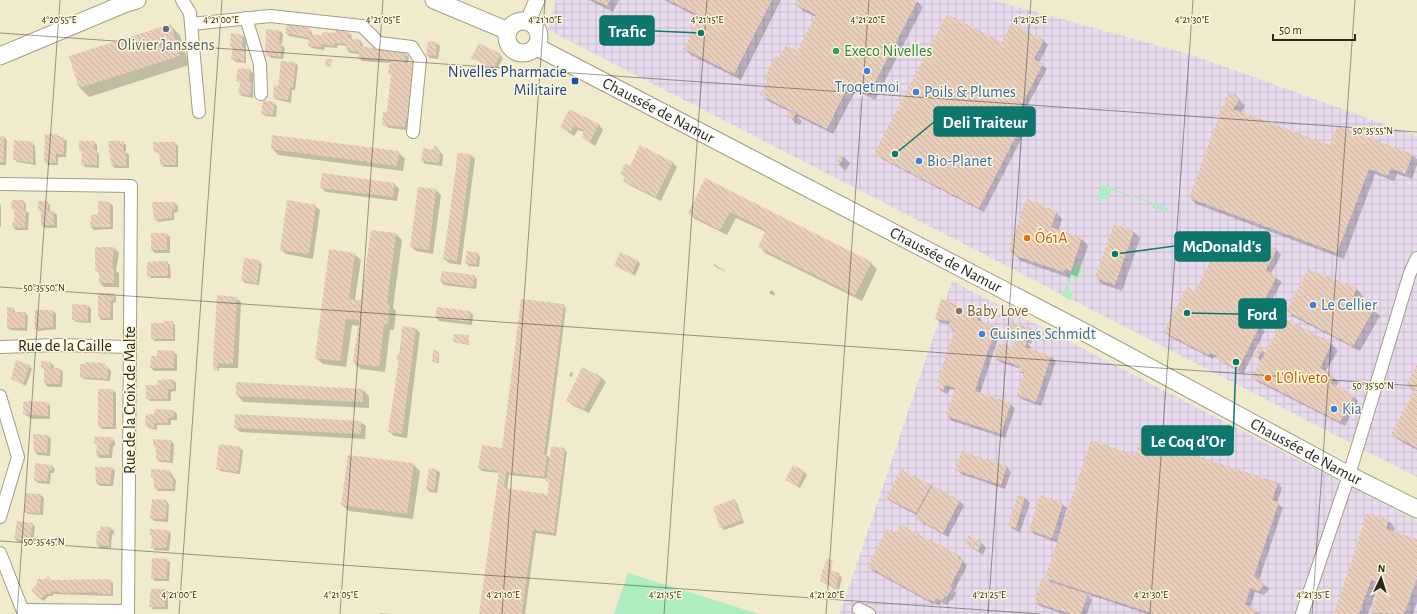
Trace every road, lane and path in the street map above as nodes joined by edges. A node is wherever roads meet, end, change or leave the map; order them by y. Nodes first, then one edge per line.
1 (182, 0) edge
2 (434, 0) edge
3 (537, 0) edge
4 (129, 1) edge
5 (246, 18) junction
6 (528, 21) junction
7 (191, 24) junction
8 (508, 31) junction
9 (537, 47) junction
10 (0, 56) edge
11 (261, 94) dead end
12 (199, 112) dead end
13 (413, 132) dead end
14 (0, 184) edge
15 (1417, 258) edge
16 (0, 347) edge
17 (130, 347) junction
18 (0, 396) edge
19 (1349, 475) junction
20 (1417, 509) edge
21 (0, 517) edge
22 (0, 553) edge
23 (24, 612) edge
24 (128, 612) edge
25 (1302, 614) edge

1 - 7 street
2 - 8 main road
3 - 6 street
4 - 10 main road
5 - 7 street
5 - 11 street
5 - 13 street
6 - 8 main road
6 - 9 main road
7 - 12 street
8 - 9 main road
9 - 19 main road, Chaussée de Namur
14 - 17 street, Rue de la Croix de Malte
15 - 19 street
16 - 17 street, Rue de la Caille
17 - 24 street, Rue de la Croix de Malte
18 - 21 street
19 - 20 main road, Chaussée de Namur
19 - 25 street
22 - 23 street
23 - 24 street

